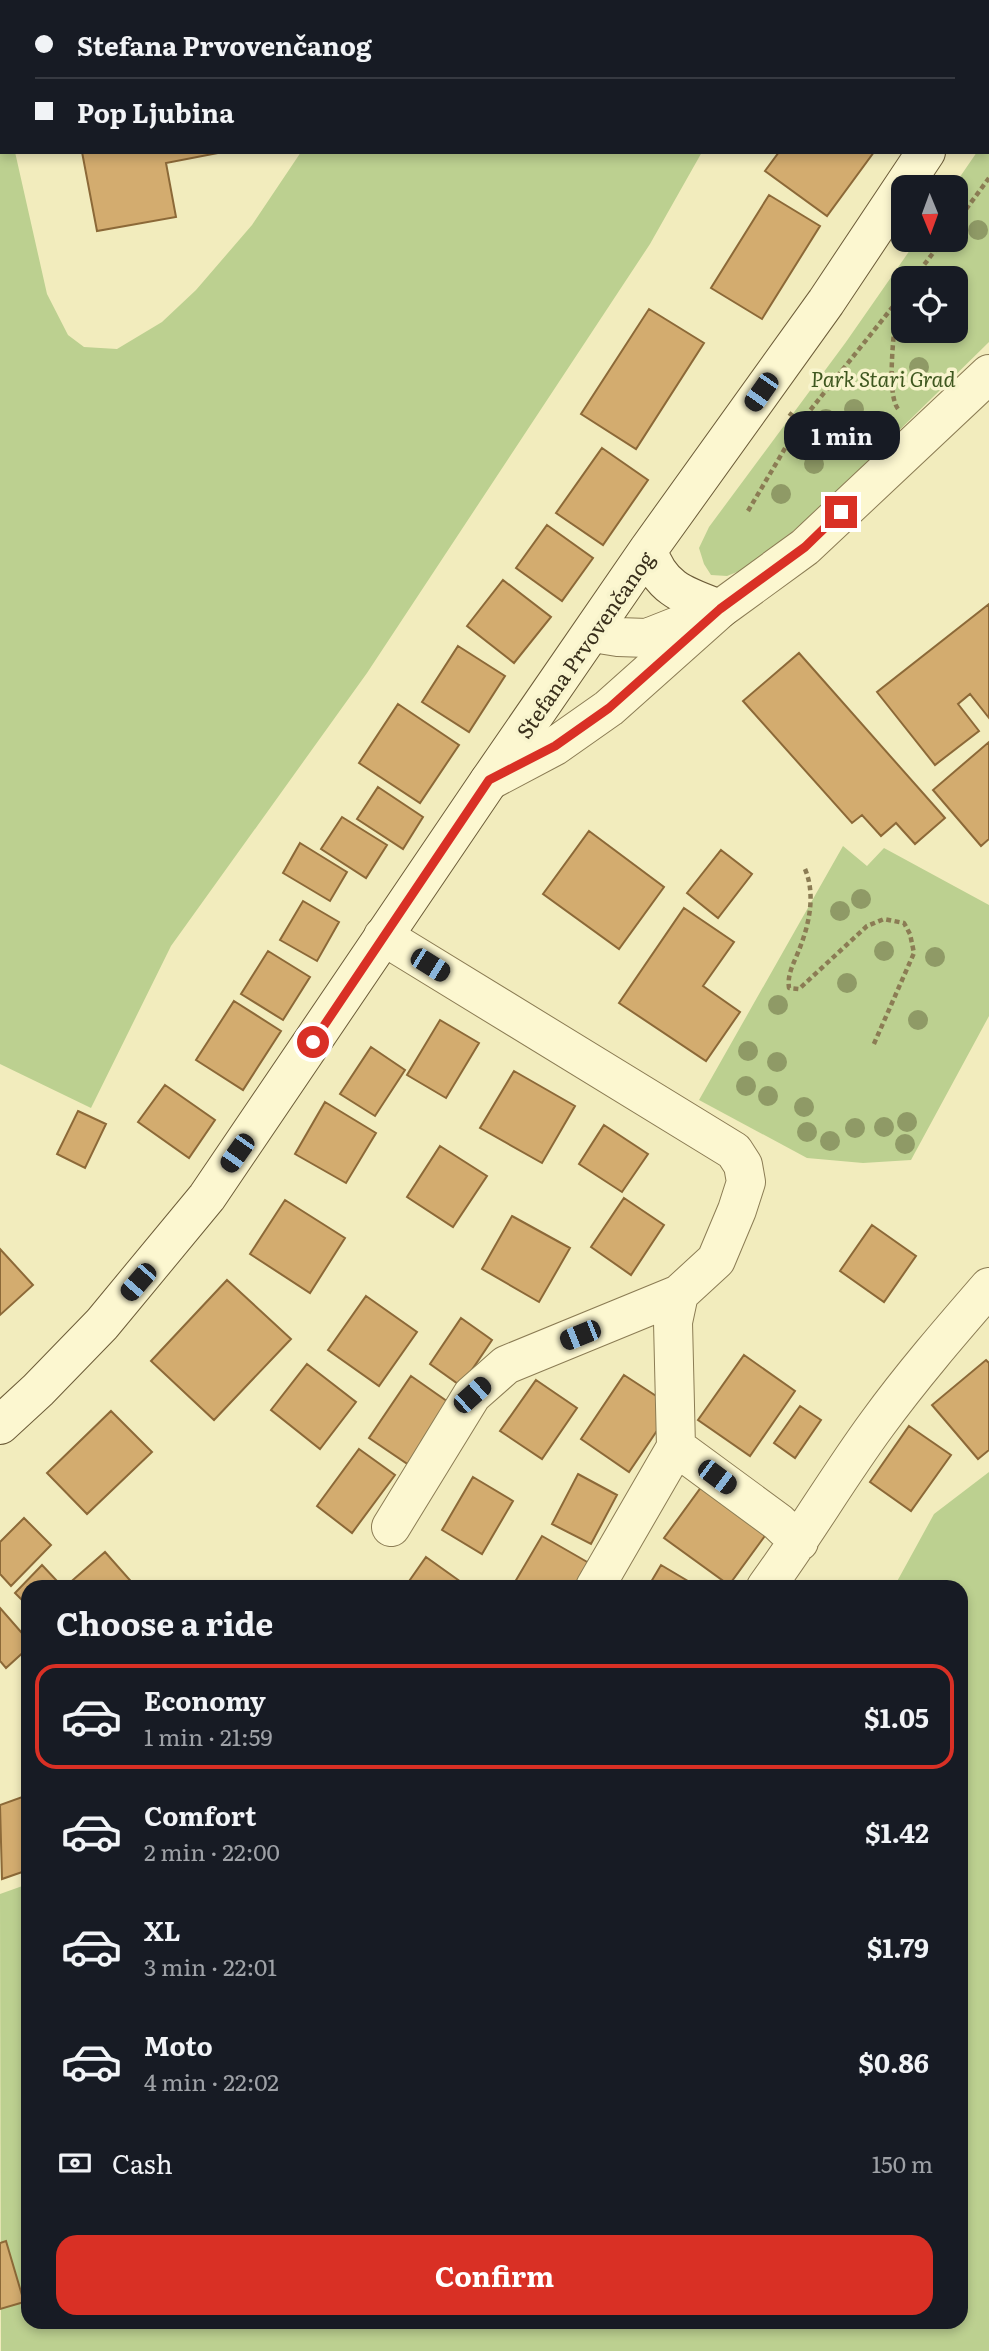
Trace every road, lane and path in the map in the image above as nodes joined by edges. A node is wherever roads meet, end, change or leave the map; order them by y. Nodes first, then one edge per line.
1 (925, 154) edge
2 (989, 178) edge
3 (968, 207) edge
4 (934, 252) edge
5 (923, 266) edge
6 (891, 309) edge
7 (894, 343) edge
8 (989, 374) edge
9 (901, 412) dead end
10 (800, 423) junction
11 (850, 458) dead end
12 (748, 511) dead end
13 (648, 550) junction
14 (720, 609) junction
15 (593, 633) junction
16 (489, 780) junction
17 (805, 869) dead end
18 (383, 936) junction
19 (873, 1046) dead end
20 (989, 1287) edge
21 (679, 1294) junction
22 (0, 1425) edge
23 (677, 1447) junction
24 (390, 1527) dead end
25 (799, 1542) junction
26 (599, 1580) edge
27 (771, 1580) edge

1 - 13 street, Stefana Prvovenčanog
2 - 3 path
4 - 5 path
6 - 10 path
7 - 9 path
8 - 14 street
10 - 11 path
10 - 12 path
13 - 14 street
13 - 15 street, Stefana Prvovenčanog
14 - 15 street
14 - 16 street
15 - 16 street, Stefana Prvovenčanog
16 - 18 street, Stefana Prvovenčanog
17 - 19 path
18 - 21 street
18 - 22 street, Stefana Prvovenčanog
20 - 25 street
21 - 23 street
21 - 24 street
23 - 25 street
23 - 26 street
25 - 27 street

